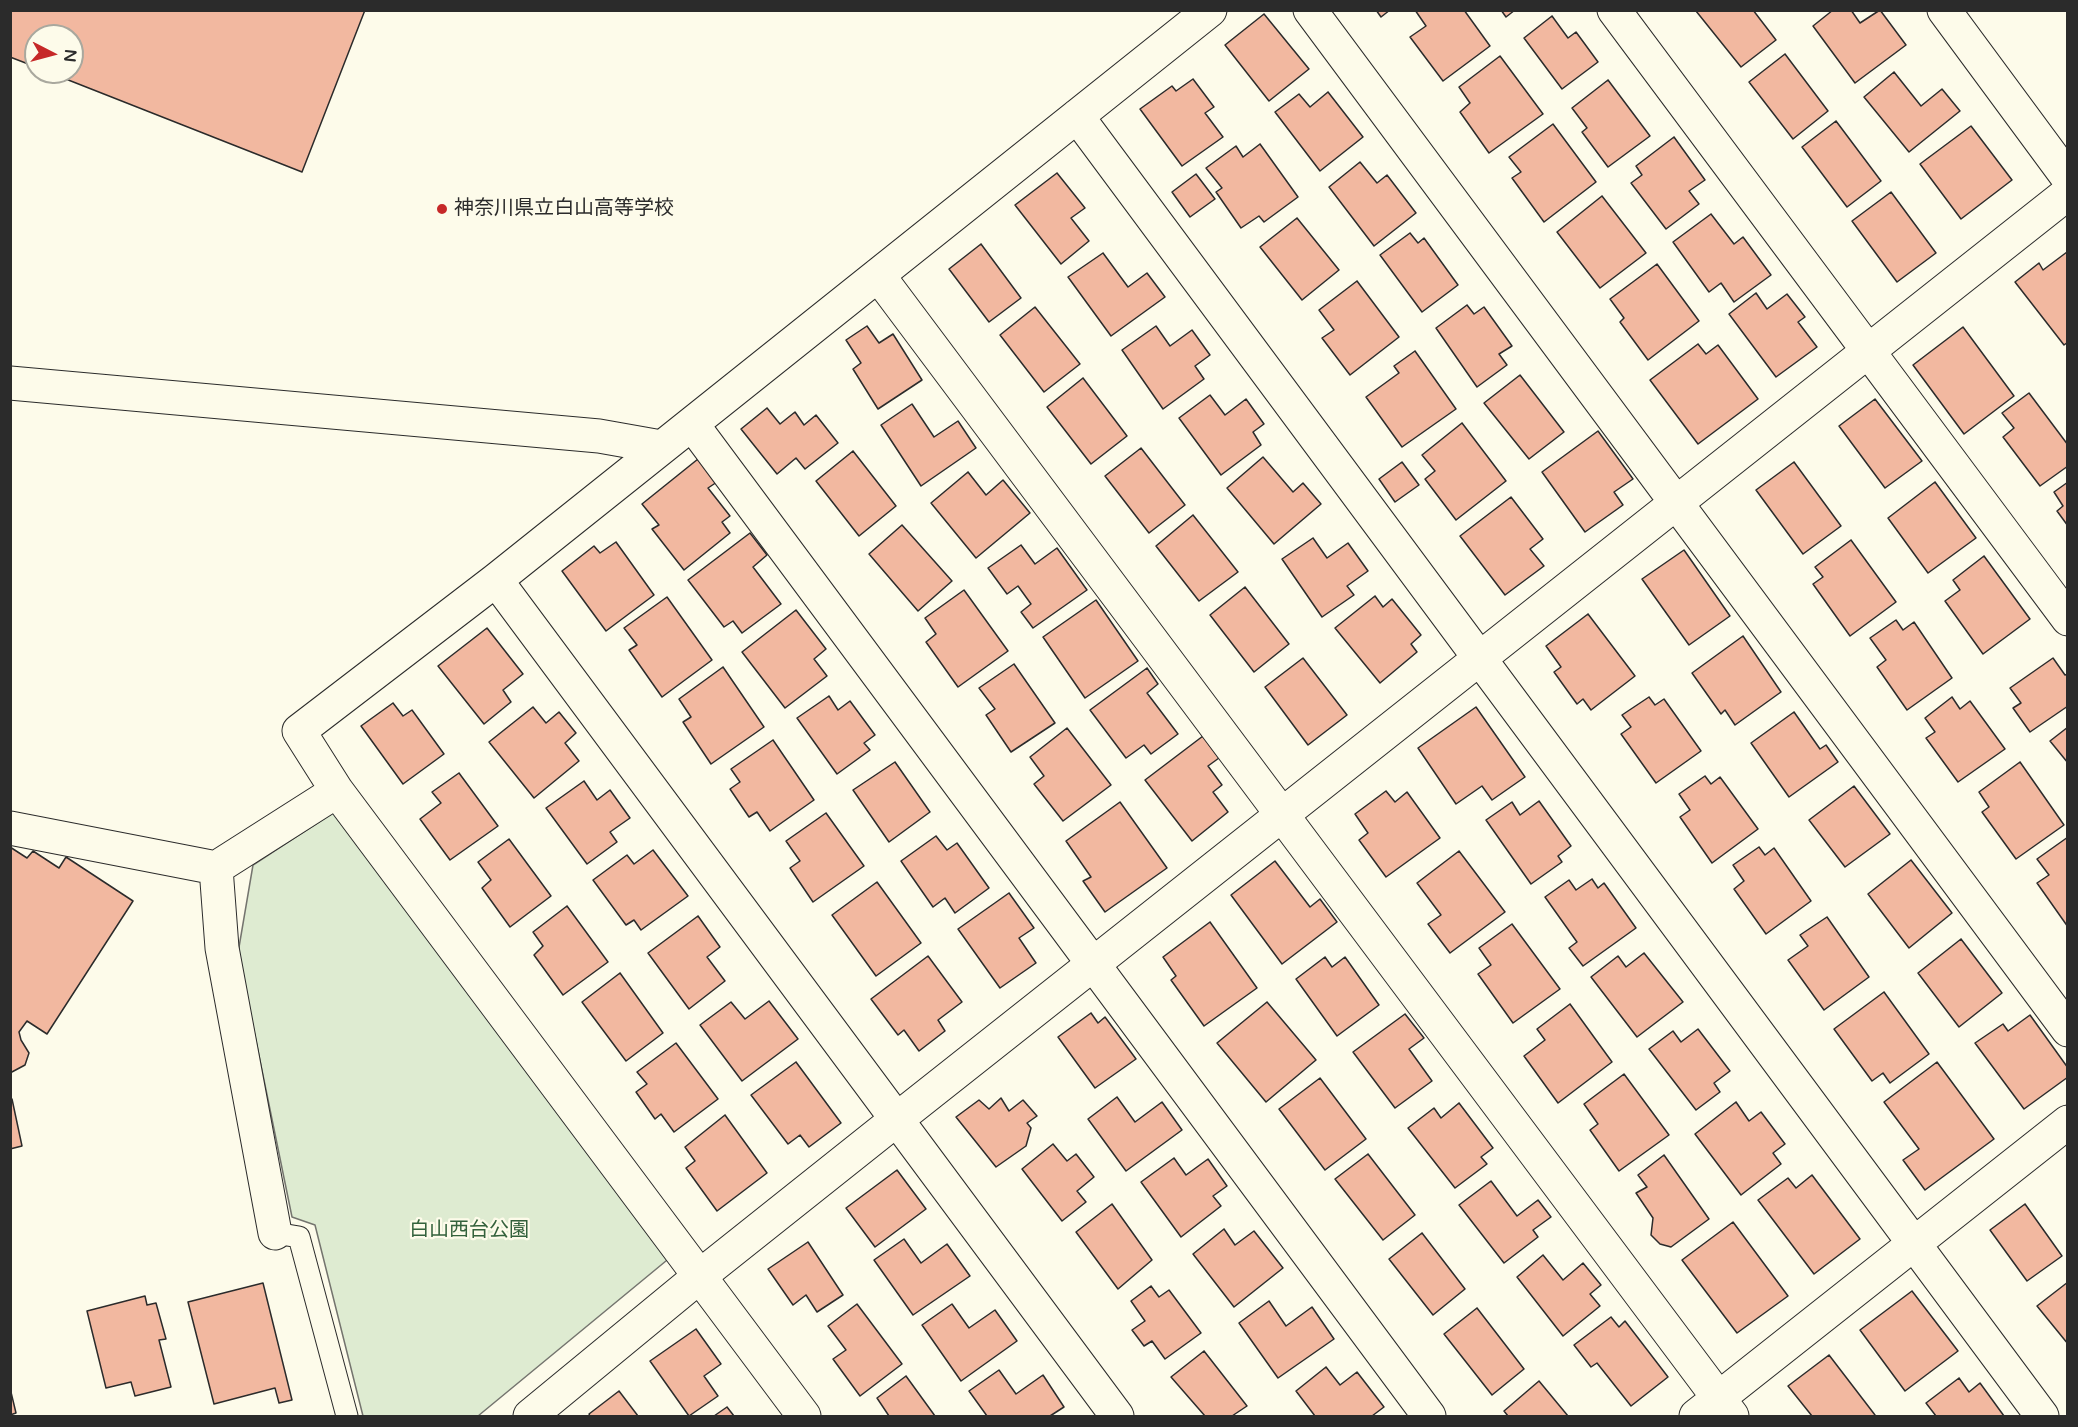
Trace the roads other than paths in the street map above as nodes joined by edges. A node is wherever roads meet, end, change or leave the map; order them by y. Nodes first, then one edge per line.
1 (1210, 10) edge
2 (1310, 10) edge
3 (1614, 10) edge
4 (1944, 10) edge
5 (1077, 116) junction
6 (2067, 178) edge
7 (2067, 193) edge
8 (878, 275) junction
9 (1867, 352) junction
10 (10, 382) edge
11 (692, 424) junction
12 (661, 447) junction
13 (1677, 502) junction
14 (496, 580) junction
15 (2067, 619) edge
16 (1480, 659) junction
17 (337, 791) junction
18 (1282, 814) junction
19 (10, 828) edge
20 (216, 868) junction
21 (1093, 965) junction
22 (2067, 1030) edge
23 (896, 1119) junction
24 (2067, 1122) edge
25 (275, 1233) joint
26 (1914, 1243) junction
27 (700, 1276) junction
28 (1716, 1411) edge
29 (347, 1416) edge
30 (530, 1416) edge
31 (804, 1416) edge
32 (1117, 1416) edge
33 (1429, 1416) edge
34 (2042, 1416) edge

1 - 5 street
2 - 13 street
3 - 9 street
4 - 6 street
5 - 8 street
5 - 16 street
7 - 9 street
8 - 11 street
8 - 18 street
9 - 13 street
9 - 15 street
10 - 12 street
11 - 12 street
11 - 21 street
12 - 14 street
13 - 16 street
13 - 22 street
14 - 17 street
14 - 23 street
16 - 18 street
16 - 26 street
17 - 20 street
17 - 27 street
18 - 21 street
18 - 28 street
19 - 20 street
20 - 25 street
21 - 23 street
21 - 33 street
23 - 27 street
23 - 32 street
24 - 26 street
25 - 29 lane
26 - 28 street
26 - 34 street
27 - 30 street
27 - 31 street

